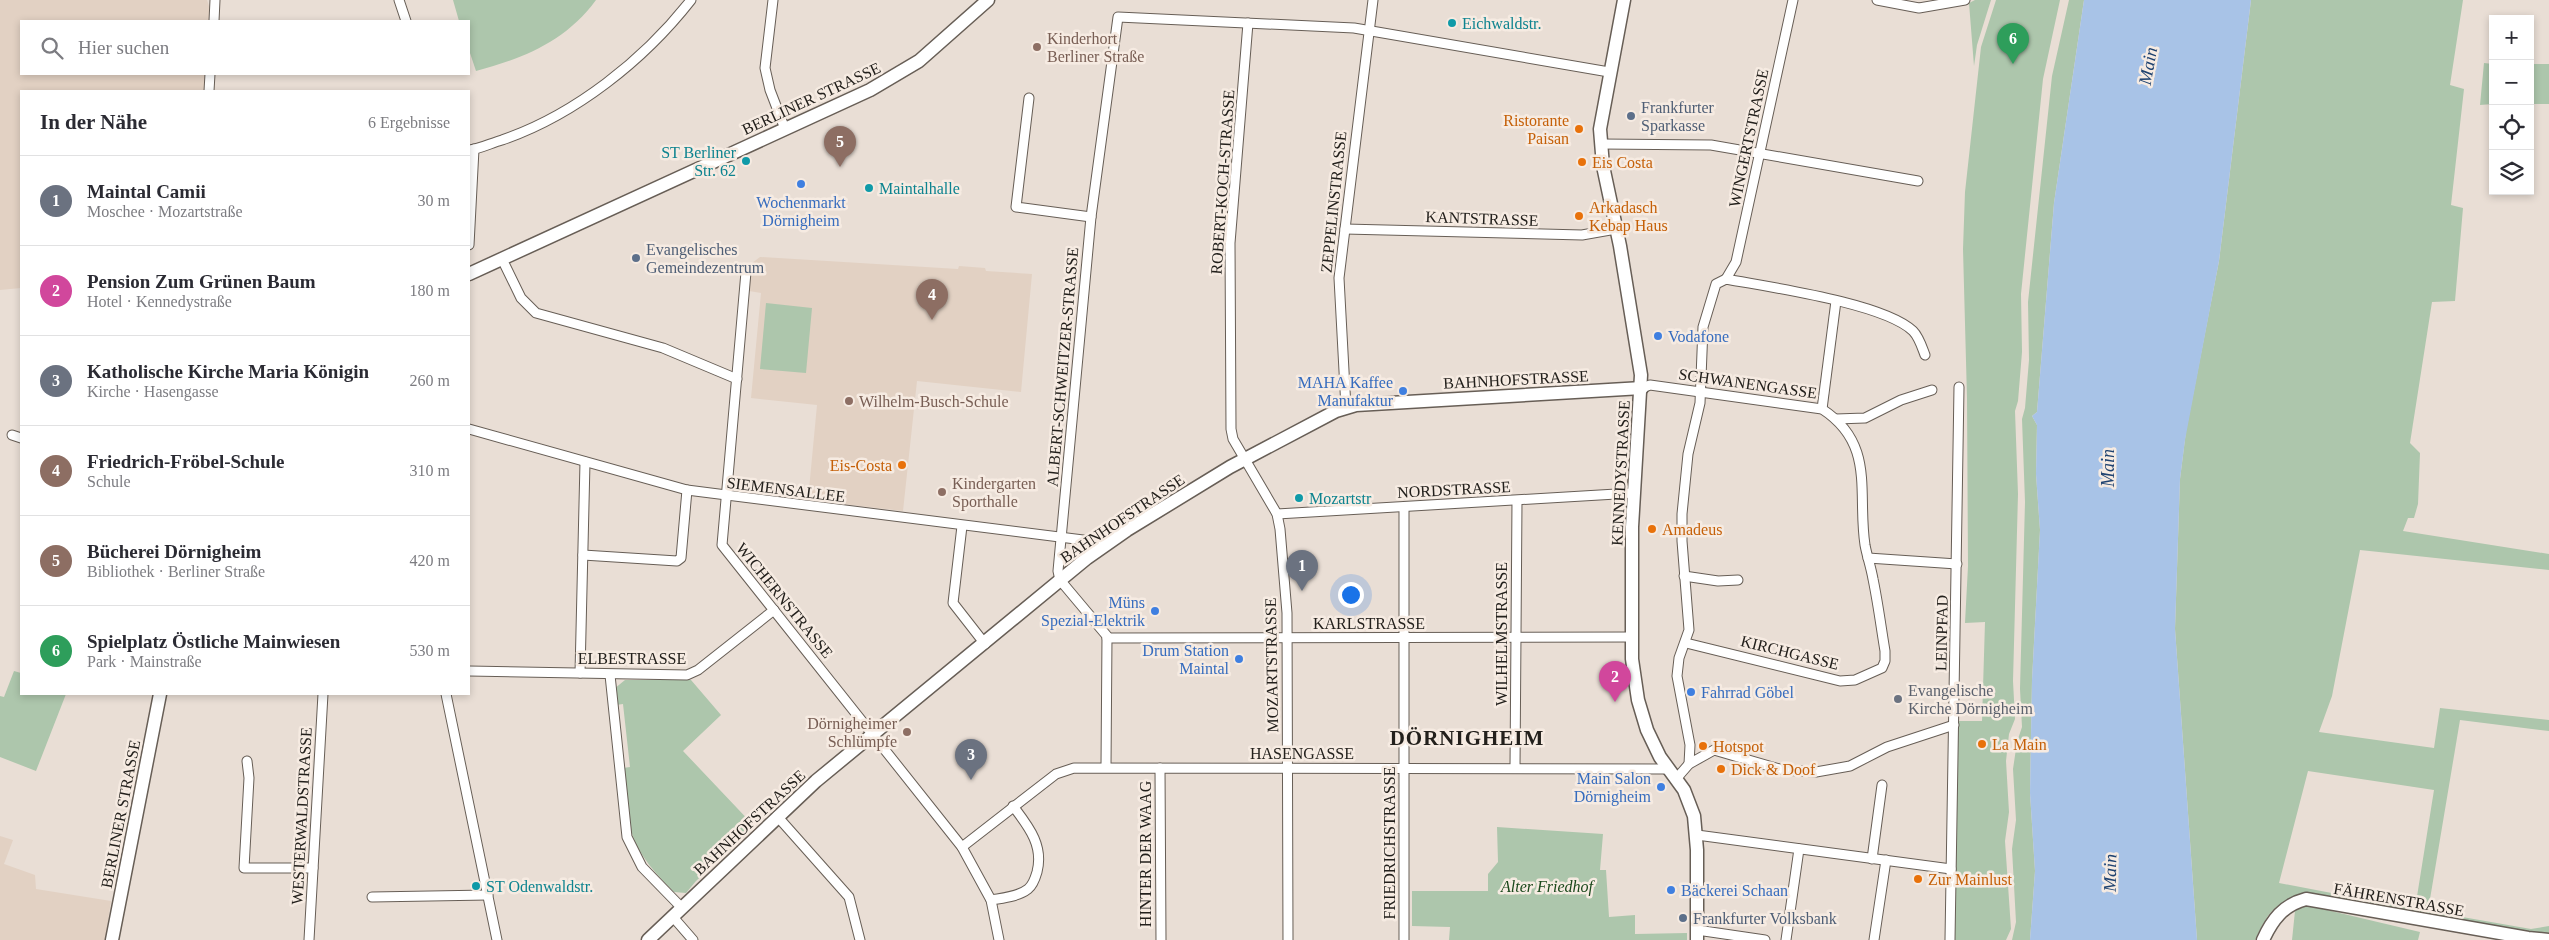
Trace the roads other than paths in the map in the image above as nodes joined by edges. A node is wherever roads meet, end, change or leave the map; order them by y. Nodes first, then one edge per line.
1 (215, 0) edge
2 (399, 0) edge
3 (691, 0) edge
4 (773, 0) edge
5 (988, 0) edge
6 (1373, 0) edge
7 (1624, 0) edge
8 (1793, 0) edge
9 (1878, 0) edge
10 (1965, 0) edge
11 (214, 20) edge
12 (406, 20) edge
13 (1248, 23) junction
14 (1368, 30) junction
15 (1609, 72) junction
16 (210, 75) edge
17 (209, 90) edge
18 (1029, 98) dead end
19 (785, 129) junction
20 (1600, 144) junction
21 (471, 149) edge
22 (1762, 152) junction
23 (1918, 181) dead end
24 (470, 198) edge
25 (1091, 217) junction
26 (1345, 229) junction
27 (1616, 229) junction
28 (502, 259) junction
29 (746, 272) dead end
30 (470, 274) edge
31 (1726, 279) junction
32 (1836, 301) junction
33 (1925, 355) dead end
34 (737, 379) junction
35 (1959, 387) dead end
36 (1642, 388) junction
37 (1932, 390) dead end
38 (1700, 392) junction
39 (1346, 408) junction
40 (1822, 408) junction
41 (1836, 419) junction
42 (470, 429) edge
43 (12, 436) dead end
44 (20, 438) edge
45 (1245, 459) junction
46 (585, 462) junction
47 (687, 490) junction
48 (1633, 493) junction
49 (725, 497) junction
50 (1517, 500) junction
51 (1404, 506) junction
52 (1277, 514) junction
53 (962, 526) junction
54 (1061, 538) junction
55 (1107, 543) junction
56 (583, 555) junction
57 (1868, 558) junction
58 (1957, 564) junction
59 (1684, 576) junction
60 (1060, 580) junction
61 (1738, 580) dead end
62 (774, 610) junction
63 (1632, 637) junction
64 (1107, 638) junction
65 (1405, 638) junction
66 (1516, 638) junction
67 (1288, 639) junction
68 (1686, 642) junction
69 (985, 644) junction
70 (1884, 666) joint
71 (470, 671) edge
72 (580, 673) junction
73 (610, 674) junction
74 (160, 695) edge
75 (324, 695) edge
76 (446, 695) edge
77 (1954, 725) junction
78 (873, 734) junction
79 (247, 761) dead end
80 (1690, 764) junction
81 (1106, 767) junction
82 (1404, 767) junction
83 (1160, 768) junction
84 (1287, 768) junction
85 (1515, 768) junction
86 (1672, 774) junction
87 (1882, 786) dead end
88 (1013, 806) junction
89 (777, 816) junction
90 (1696, 835) junction
91 (962, 847) junction
92 (1799, 848) junction
93 (1872, 859) junction
94 (1886, 860) junction
95 (313, 868) junction
96 (1952, 869) junction
97 (488, 895) junction
98 (372, 897) dead end
99 (991, 900) junction
100 (677, 912) junction
101 (1697, 935) edge
102 (112, 940) edge
103 (309, 940) edge
104 (497, 940) edge
105 (648, 940) edge
106 (692, 940) edge
107 (860, 940) edge
108 (999, 940) edge
109 (1160, 940) edge
110 (1288, 940) edge
111 (1404, 940) edge
112 (1765, 940) edge
113 (1786, 940) edge
114 (1874, 940) edge
115 (1950, 940) edge
116 (2262, 940) edge
117 (2549, 940) edge

1 - 11 street
2 - 12 street
3 - 21 street
4 - 19 street
5 - 19 street, BERLINER STRASSE
6 - 14 street, ZEPPELINSTRASSE
7 - 15 street, KENNEDYSTRASSE
8 - 22 street, WINGERTSTRASSE
9 - 10 street
13 - 14 street
13 - 25 street, ALBERT-SCHWEITZER-STRASSE
13 - 45 street, ROBERT-KOCH-STRASSE
14 - 15 street
14 - 26 street, ZEPPELINSTRASSE
15 - 20 street, KENNEDYSTRASSE
16 - 17 street
18 - 25 street
19 - 28 street, BERLINER STRASSE
20 - 22 street
20 - 27 street, KENNEDYSTRASSE
21 - 24 street
22 - 23 street
22 - 31 street, WINGERTSTRASSE
25 - 54 street, ALBERT-SCHWEITZER-STRASSE
26 - 27 street, KANTSTRASSE
26 - 39 street, ZEPPELINSTRASSE
27 - 36 street, KENNEDYSTRASSE
28 - 30 street, BERLINER STRASSE
28 - 34 street
29 - 34 street, WICHERNSTRASSE
31 - 32 street
31 - 38 street, WINGERTSTRASSE
32 - 33 street
32 - 40 street
34 - 49 street, WICHERNSTRASSE
35 - 58 street, LEINPFAD
36 - 38 street, SCHWANENGASSE
36 - 39 street, BAHNHOFSTRASSE
36 - 48 street, KENNEDYSTRASSE
37 - 41 street
38 - 40 street, SCHWANENGASSE
38 - 59 street, WINGERTSTRASSE
39 - 45 street, BAHNHOFSTRASSE
40 - 41 street, SCHWANENGASSE
41 - 57 street, SCHWANENGASSE
42 - 46 street, SIEMENSALLEE
43 - 44 street
45 - 52 street, MOZARTSTRASSE
45 - 55 street, BAHNHOFSTRASSE
46 - 47 street, SIEMENSALLEE
46 - 56 street
47 - 49 street, SIEMENSALLEE
47 - 56 street
48 - 50 street, NORDSTRASSE
48 - 63 street, KENNEDYSTRASSE
49 - 53 street, SIEMENSALLEE
49 - 62 street, WICHERNSTRASSE
50 - 51 street, NORDSTRASSE
50 - 66 street, WILHELMSTRASSE
51 - 52 street, NORDSTRASSE
51 - 65 street, FRIEDRICHSTRASSE
52 - 67 street, MOZARTSTRASSE
53 - 54 street, SIEMENSALLEE
53 - 69 street
54 - 55 street, SIEMENSALLEE
54 - 60 street, ALBERT-SCHWEITZER-STRASSE
55 - 60 street, BAHNHOFSTRASSE
56 - 72 street
57 - 58 street
57 - 70 street, SCHWANENGASSE
58 - 77 street, LEINPFAD
59 - 61 street
59 - 68 street, WINGERTSTRASSE
60 - 64 street
60 - 69 street, BAHNHOFSTRASSE
62 - 73 street, ELBESTRASSE
62 - 78 street, WICHERNSTRASSE
63 - 66 street, KARLSTRASSE
63 - 86 street, KENNEDYSTRASSE
64 - 67 street, KARLSTRASSE
64 - 81 street
65 - 66 street, KARLSTRASSE
65 - 67 street, KARLSTRASSE
65 - 82 street, FRIEDRICHSTRASSE
66 - 85 street, WILHELMSTRASSE
67 - 84 street, MOZARTSTRASSE
68 - 70 street, KIRCHGASSE
68 - 80 street, WINGERTSTRASSE
69 - 78 street, BAHNHOFSTRASSE
71 - 72 street, ELBESTRASSE
72 - 73 street, ELBESTRASSE
73 - 100 street
74 - 102 street, BERLINER STRASSE
75 - 95 street, WESTERWALDSTRASSE
76 - 97 street
77 - 80 street
77 - 96 street, LEINPFAD
78 - 89 street, BAHNHOFSTRASSE
78 - 91 street, WICHERNSTRASSE
79 - 95 street
80 - 86 street
81 - 83 street, HASENGASSE
81 - 88 street, HASENGASSE
82 - 84 street, HASENGASSE
82 - 85 street, HASENGASSE
82 - 111 street, FRIEDRICHSTRASSE
83 - 84 street, HASENGASSE
83 - 109 street, HINTER DER WAAG
84 - 110 street, MOZARTSTRASSE
85 - 86 street, HASENGASSE
86 - 90 street, KENNEDYSTRASSE
87 - 93 street
88 - 91 street, HASENGASSE
88 - 99 street
89 - 100 street, BAHNHOFSTRASSE
89 - 107 street
90 - 92 street
90 - 101 street, KENNEDYSTRASSE
91 - 99 street, WICHERNSTRASSE
92 - 93 street
92 - 113 street
93 - 94 street
94 - 96 street
94 - 114 street
95 - 103 street, WESTERWALDSTRASSE
96 - 115 street, LEINPFAD
97 - 98 street
97 - 104 street
99 - 108 street, WICHERNSTRASSE
100 - 105 street, BAHNHOFSTRASSE
100 - 106 street
101 - 112 street
116 - 117 street, FÄHRENSTRASSE

